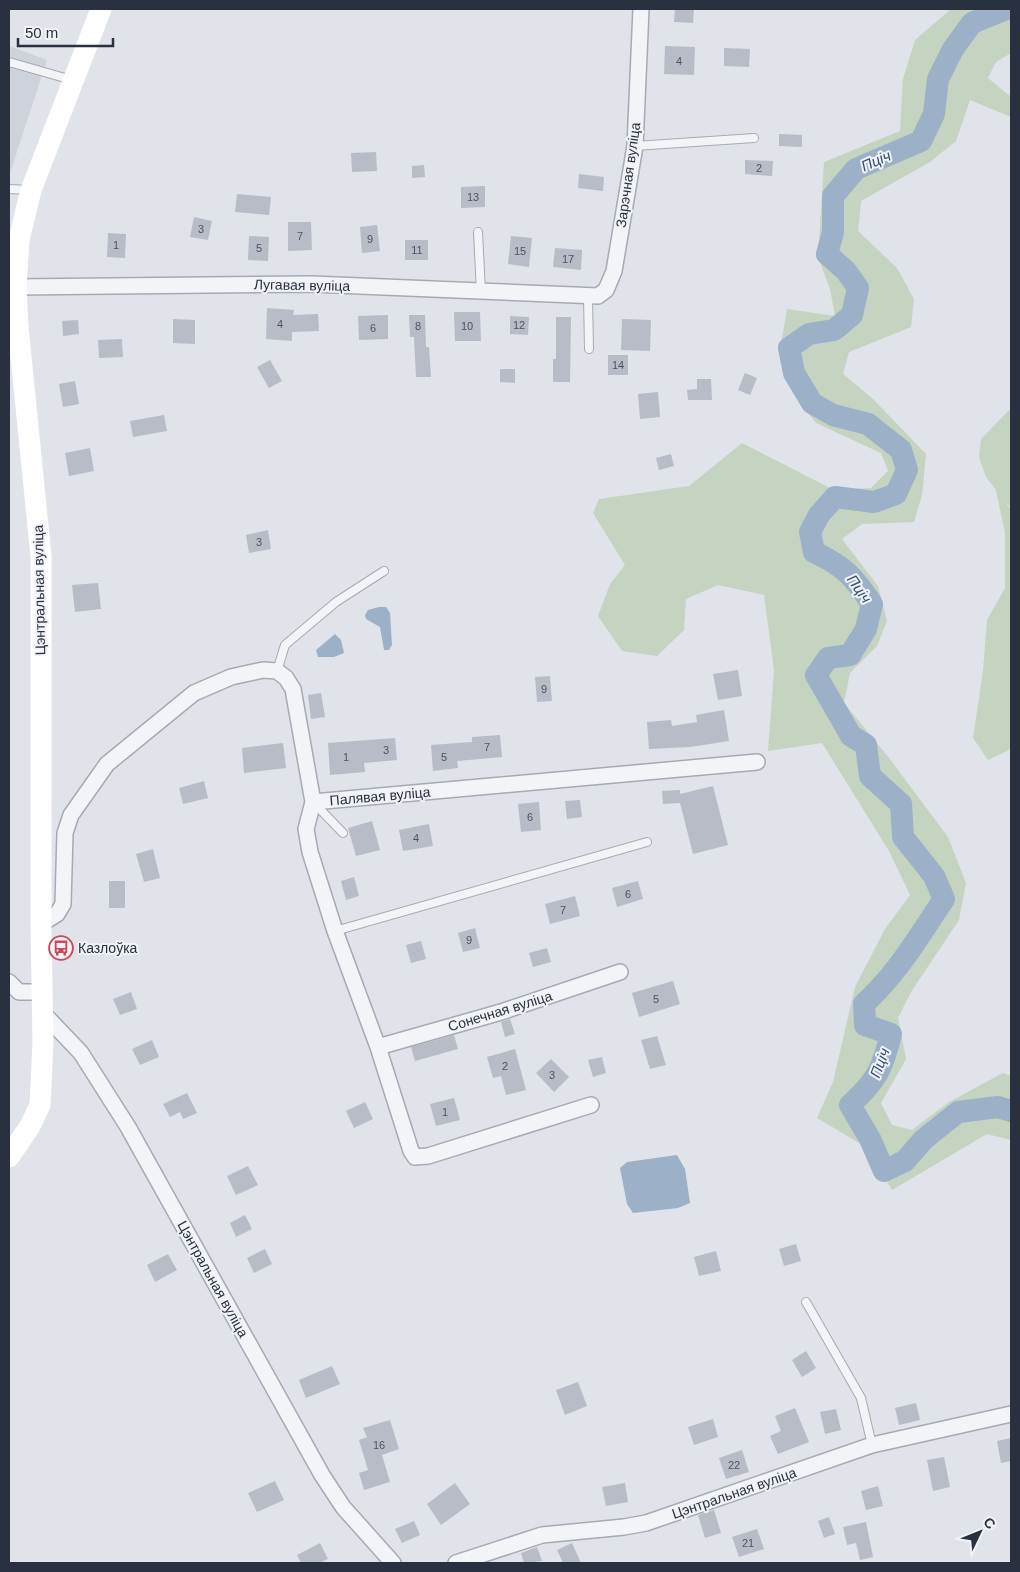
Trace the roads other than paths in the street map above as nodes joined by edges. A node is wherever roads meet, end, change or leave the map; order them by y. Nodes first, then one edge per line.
1 (101, 9) edge
2 (641, 9) edge
3 (9, 62) edge
4 (72, 80) junction
5 (754, 138) dead end
6 (635, 146) junction
7 (9, 189) edge
8 (31, 190) junction
9 (478, 232) dead end
10 (16, 286) junction
11 (481, 292) junction
12 (588, 297) junction
13 (13, 328) edge
14 (589, 348) dead end
15 (384, 570) dead end
16 (277, 671) junction
17 (757, 762) dead end
18 (313, 802) junction
19 (343, 833) dead end
20 (647, 842) dead end
21 (40, 924) junction
22 (335, 931) junction
23 (620, 972) dead end
24 (9, 982) edge
25 (43, 1002) junction
26 (378, 1046) junction
27 (591, 1105) dead end
28 (9, 1157) edge
29 (806, 1302) dead end
30 (1011, 1414) edge
31 (872, 1445) junction
32 (394, 1563) edge
33 (456, 1563) edge

1 - 4 main road, Цэнтральная вуліца
2 - 6 street, Зарэчная вуліца
3 - 4 lane
4 - 8 main road, Цэнтральная вуліца
5 - 6 lane
6 - 12 street, Зарэчная вуліца
7 - 8 lane
8 - 10 main road, Цэнтральная вуліца
9 - 11 lane
10 - 11 street, Лугавая вуліца
10 - 13 main road, Цэнтральная вуліца
11 - 12 street, Лугавая вуліца
12 - 14 lane
13 - 21 main road, Цэнтральная вуліца
15 - 16 lane
16 - 18 street, Палявая вуліца
16 - 21 street
17 - 18 street, Палявая вуліца
18 - 19 lane
18 - 22 street
20 - 22 lane
21 - 25 main road, Цэнтральная вуліца
22 - 26 street
23 - 26 street, Сонечная вуліца
24 - 25 street
25 - 28 main road
25 - 32 street, Цэнтральная вуліца
26 - 27 street
29 - 31 lane
30 - 31 street, Цэнтральная вуліца
31 - 33 street, Цэнтральная вуліца

